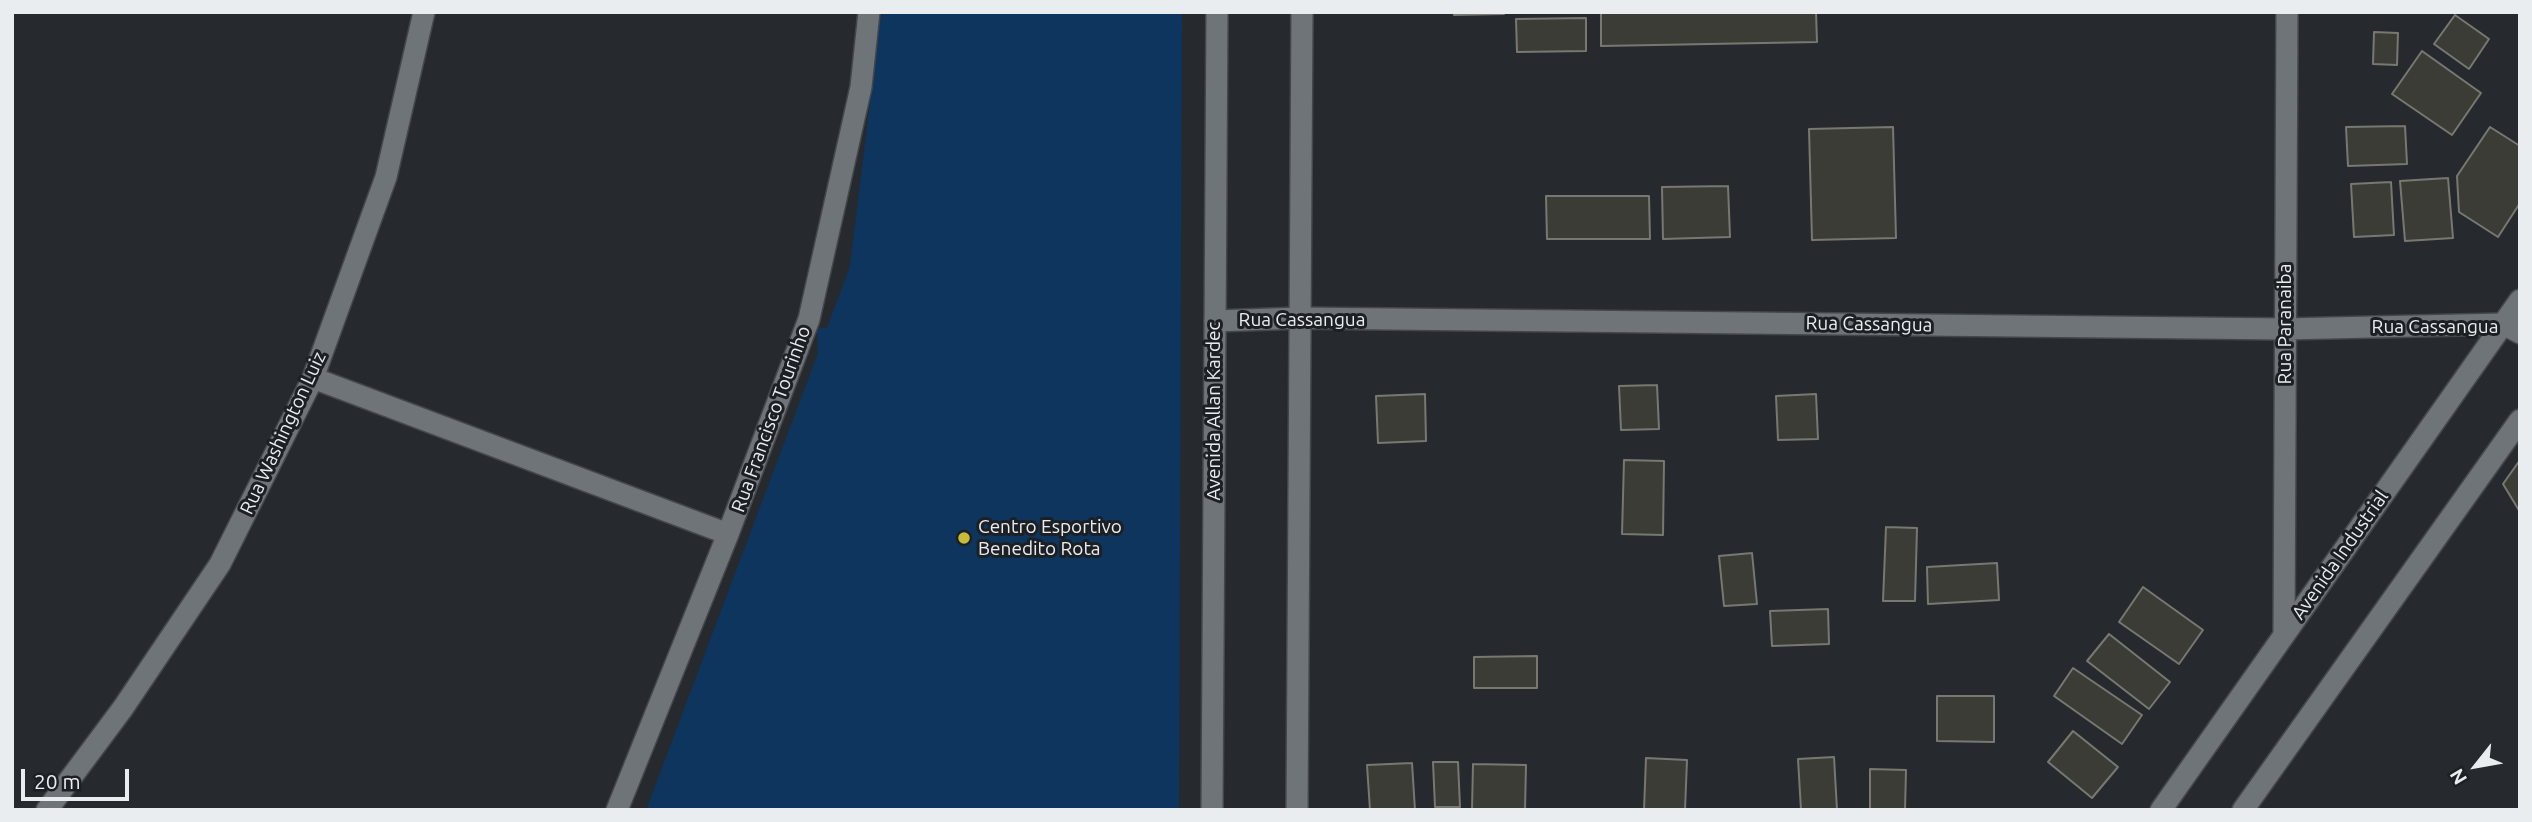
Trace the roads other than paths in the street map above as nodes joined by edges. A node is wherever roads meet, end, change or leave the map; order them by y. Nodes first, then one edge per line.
1 (425, 12) edge
2 (869, 12) edge
3 (1217, 12) edge
4 (1302, 12) edge
5 (2287, 12) edge
6 (2520, 300) edge
7 (1300, 318) junction
8 (1215, 321) junction
9 (2285, 329) junction
10 (2512, 329) edge
11 (313, 378) junction
12 (2520, 420) edge
13 (728, 534) junction
14 (2284, 635) junction
15 (47, 810) edge
16 (617, 810) edge
17 (1212, 810) edge
18 (1297, 810) edge
19 (2161, 810) edge
20 (2243, 810) edge

1 - 11 street, Rua Washington Luiz
2 - 13 street, Rua Francisco Tourinho
3 - 8 street, Avenida Allan Kardec
4 - 7 street
5 - 9 street, Rua Paranaiba
6 - 10 street, Avenida Industrial
7 - 8 street, Rua Cassangua
7 - 9 street, Rua Cassangua
7 - 18 street
8 - 17 street, Avenida Allan Kardec
9 - 10 street, Rua Cassangua
9 - 14 street, Rua Paranaiba
10 - 14 street, Avenida Industrial
11 - 13 street
11 - 15 street, Rua Washington Luiz
12 - 20 street
13 - 16 street, Rua Francisco Tourinho
14 - 19 street, Avenida Industrial

